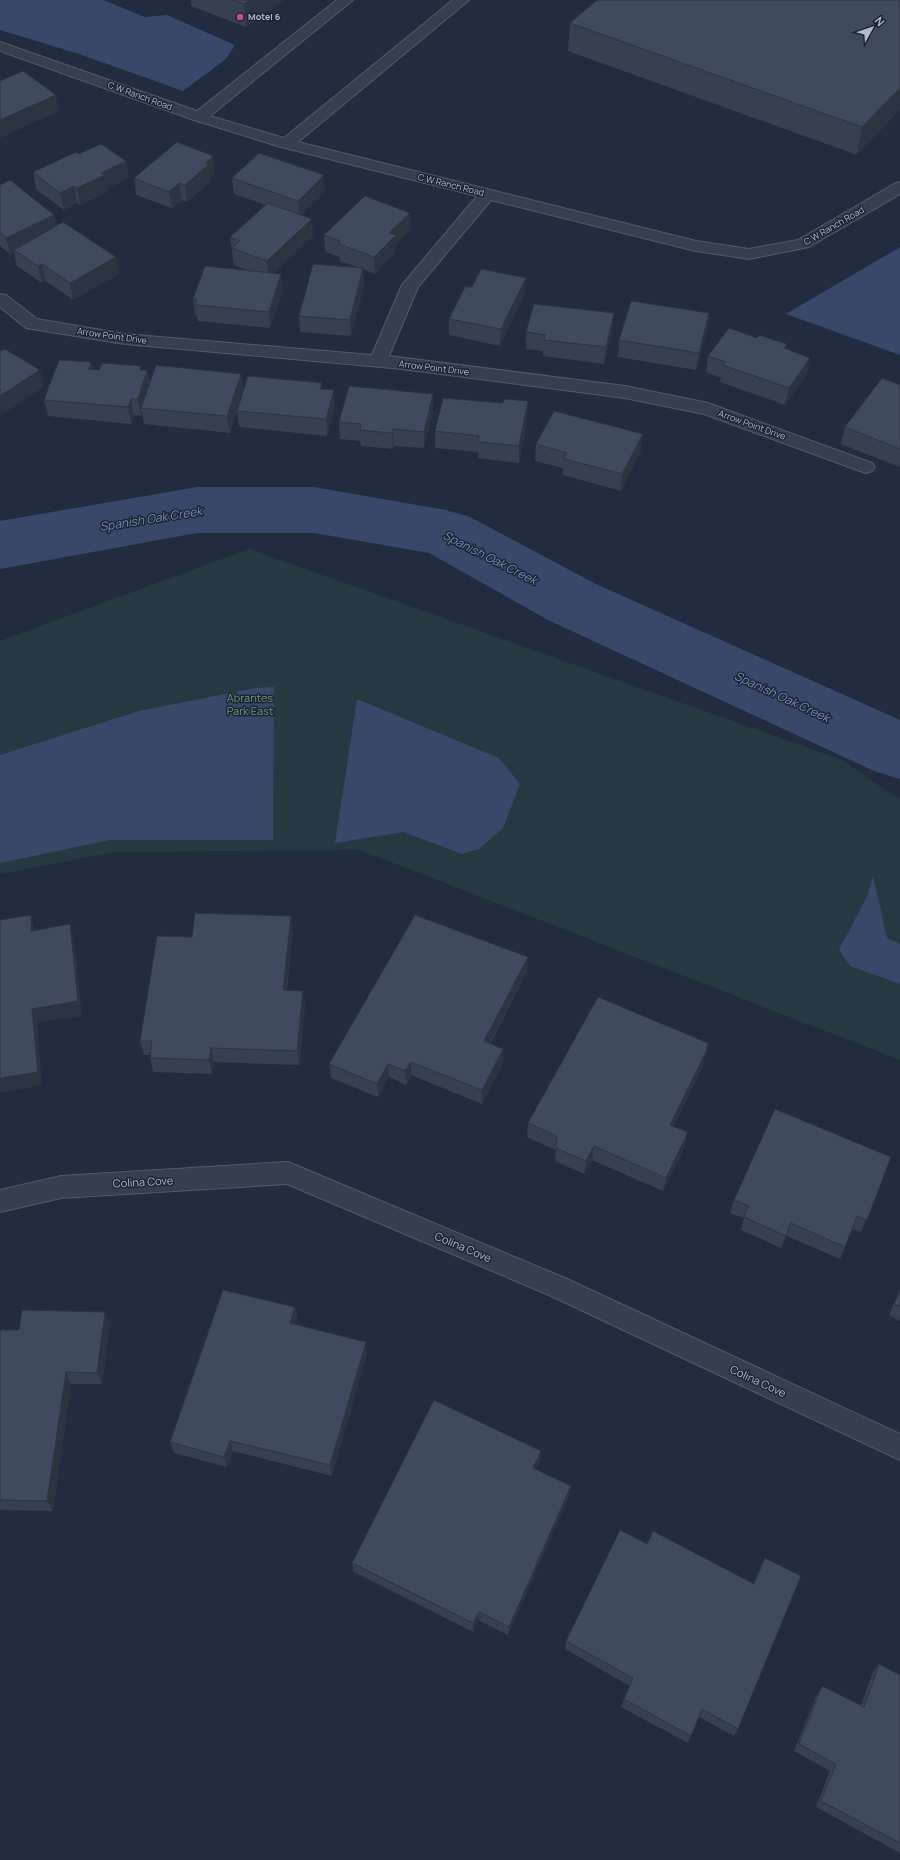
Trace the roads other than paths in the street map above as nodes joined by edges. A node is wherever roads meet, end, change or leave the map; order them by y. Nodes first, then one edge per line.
1 (346, 0) edge
2 (462, 0) edge
3 (0, 46) edge
4 (199, 117) junction
5 (286, 144) junction
6 (900, 187) edge
7 (488, 194) junction
8 (0, 299) edge
9 (378, 361) junction
10 (866, 467) dead end
11 (0, 1201) edge
12 (900, 1447) edge

1 - 4 street
2 - 5 street
3 - 4 street, C W Ranch Road
4 - 5 street, C W Ranch Road
5 - 7 street, C W Ranch Road
6 - 7 street, C W Ranch Road
7 - 9 street
8 - 9 street, Arrow Point Drive
9 - 10 street, Arrow Point Drive
11 - 12 street, Colina Cove

